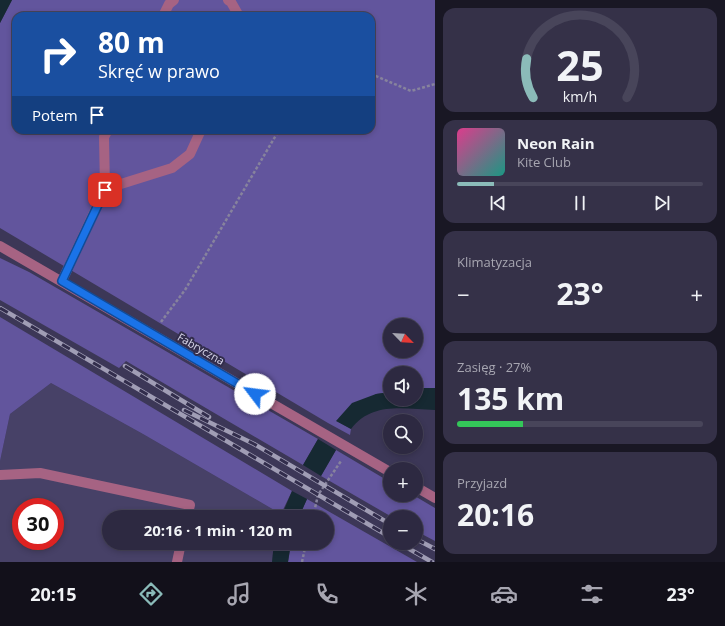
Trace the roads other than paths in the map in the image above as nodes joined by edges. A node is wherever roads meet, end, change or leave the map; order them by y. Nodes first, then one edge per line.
1 (174, 0) edge
2 (228, 0) edge
3 (165, 12) edge
4 (237, 12) edge
5 (106, 134) edge
6 (199, 134) edge
7 (105, 190) junction
8 (0, 246) edge
9 (62, 281) junction
10 (383, 468) edge
11 (0, 475) edge
12 (423, 491) edge
13 (435, 498) edge
14 (189, 510) edge
15 (180, 550) edge
16 (177, 562) edge

1 - 3 street
2 - 4 street
5 - 7 street
6 - 7 street
7 - 9 street
8 - 9 street, Fabryczna
9 - 10 street, Fabryczna
11 - 14 street
12 - 13 street
15 - 16 street

